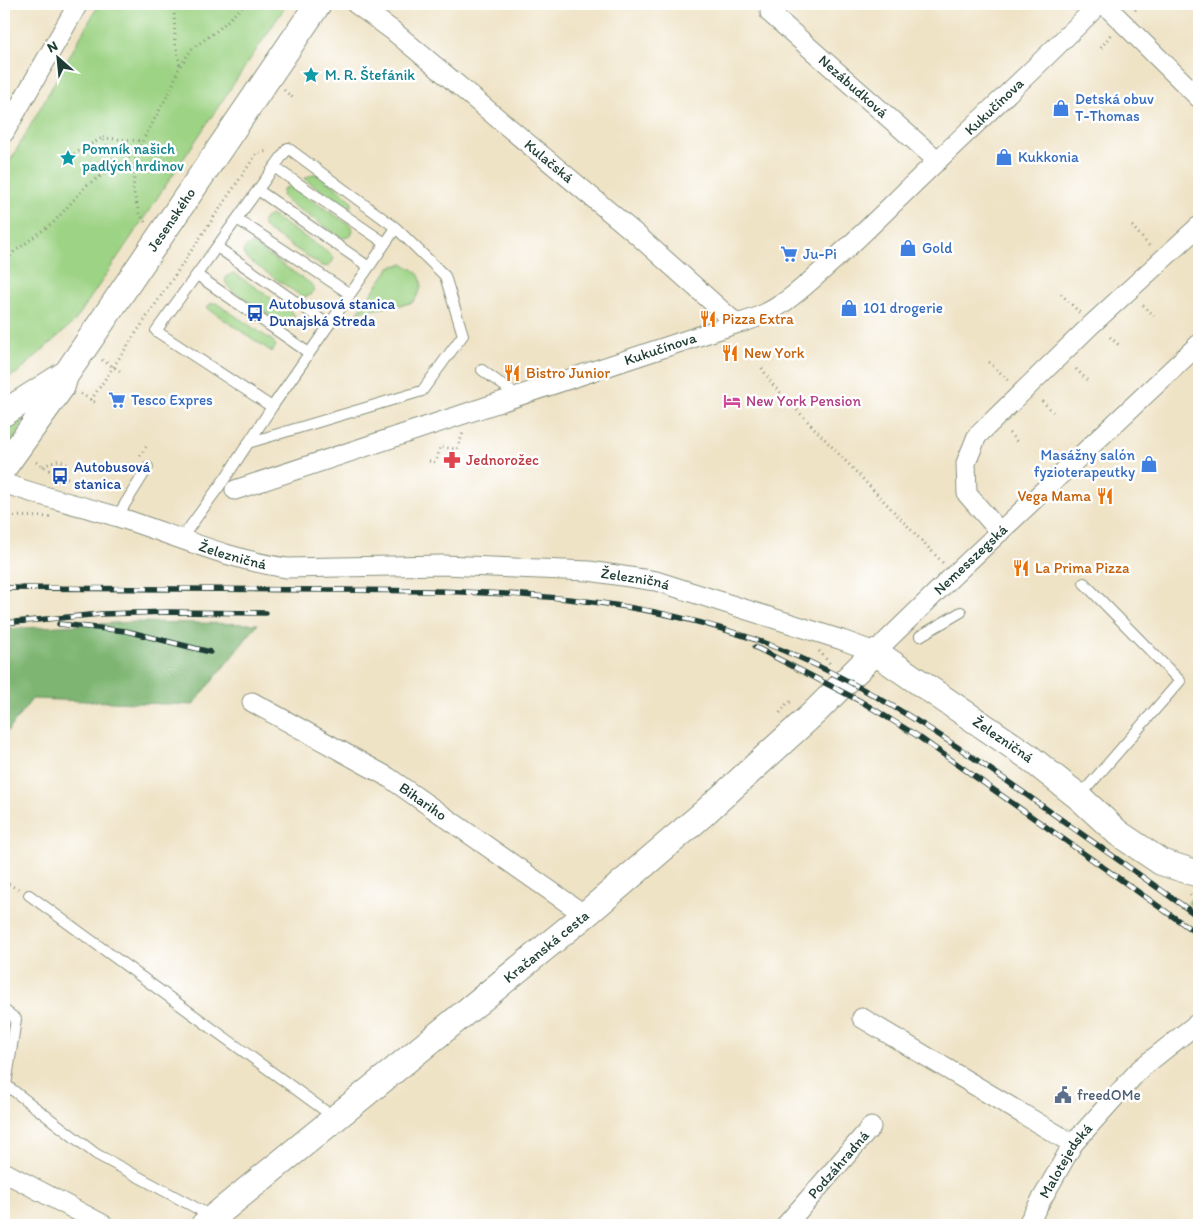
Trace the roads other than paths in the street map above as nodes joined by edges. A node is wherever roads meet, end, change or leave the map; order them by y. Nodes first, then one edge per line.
1 (78, 4) edge
2 (318, 4) edge
3 (356, 4) edge
4 (1099, 4) edge
5 (1104, 4) edge
6 (770, 13) dead end
7 (1199, 98) edge
8 (4, 133) edge
9 (938, 160) junction
10 (274, 167) junction
11 (258, 190) junction
12 (237, 219) junction
13 (1199, 226) edge
14 (396, 228) junction
15 (385, 243) junction
16 (217, 247) junction
17 (369, 266) junction
18 (197, 275) junction
19 (350, 294) junction
20 (735, 324) junction
21 (328, 325) junction
22 (1199, 344) edge
23 (309, 354) junction
24 (482, 370) dead end
25 (74, 383) junction
26 (518, 396) junction
27 (272, 407) junction
28 (4, 413) edge
29 (248, 443) junction
30 (148, 466) dead end
31 (4, 467) edge
32 (4, 483) edge
33 (235, 490) dead end
34 (117, 517) junction
35 (1000, 532) junction
36 (181, 539) junction
37 (1084, 583) dead end
38 (961, 612) dead end
39 (920, 636) dead end
40 (875, 652) junction
41 (252, 702) dead end
42 (1079, 797) junction
43 (1199, 874) edge
44 (29, 895) dead end
45 (585, 915) junction
46 (4, 1010) edge
47 (862, 1018) dead end
48 (1199, 1022) edge
49 (336, 1118) junction
50 (870, 1127) dead end
51 (1073, 1144) junction
52 (4, 1172) edge
53 (209, 1221) edge
54 (104, 1225) edge
55 (786, 1225) edge
56 (1027, 1225) edge

1 - 8 street
2 - 25 street, Jesenského
3 - 20 street, Kulačská
4 - 9 street, Kukučínova
5 - 7 street
6 - 9 street, Nezábudková
9 - 20 street, Kukučínova
10 - 11 lane
10 - 14 lane
10 - 15 lane
11 - 12 lane
11 - 17 lane
12 - 16 lane
12 - 19 lane
13 - 35 street
14 - 15 lane
14 - 29 lane
15 - 17 lane
16 - 18 lane
16 - 21 lane
17 - 19 lane
18 - 23 lane
18 - 27 lane
19 - 21 lane
20 - 26 street, Kukučínova
21 - 23 lane
22 - 35 street, Nemesszegská
23 - 27 lane
24 - 26 lane
25 - 28 street, Jesenského
25 - 31 street
26 - 33 street, Kukučínova
27 - 29 lane
29 - 36 lane
30 - 34 lane
32 - 34 street, Železničná
34 - 36 street, Železničná
35 - 40 street, Nemesszegská
36 - 40 street, Železničná
37 - 42 lane
38 - 39 lane
40 - 42 street, Železničná
40 - 45 street, Kračanská cesta
41 - 45 street, Bihariho
42 - 43 street, Železničná
44 - 49 lane
45 - 49 street, Kračanská cesta
46 - 53 lane
47 - 51 street
48 - 51 street, Malotejedská
49 - 53 street, Kračanská cesta
50 - 55 street, Podzáhradná
51 - 56 street, Malotejedská
52 - 54 street

